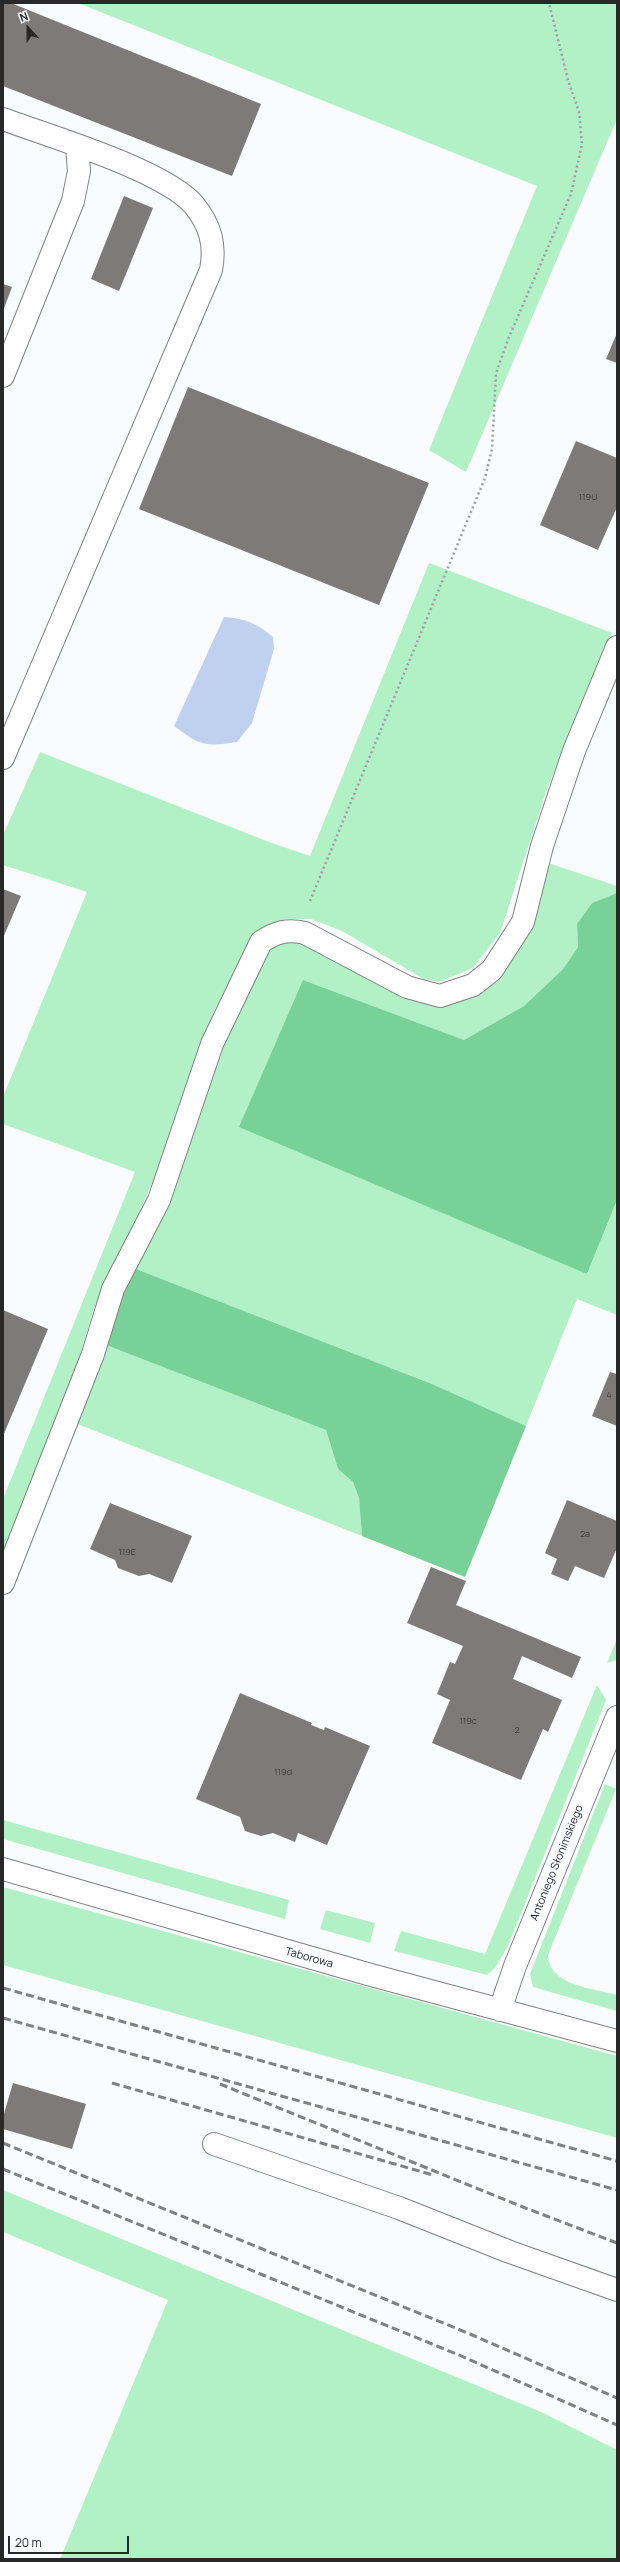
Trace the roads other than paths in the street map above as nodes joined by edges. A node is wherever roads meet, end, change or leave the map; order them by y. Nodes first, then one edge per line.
1 (3, 119) edge
2 (77, 146) junction
3 (3, 376) edge
4 (617, 647) edge
5 (3, 758) edge
6 (3, 1583) edge
7 (617, 1717) edge
8 (3, 1870) edge
9 (500, 2010) junction
10 (617, 2041) edge
11 (214, 2144) dead end
12 (617, 2290) edge

1 - 2 street
2 - 3 street
2 - 5 street
4 - 6 street
7 - 9 street, Antoniego Słonimskiego
8 - 9 street, Taborowa
9 - 10 street, Taborowa
11 - 12 street

